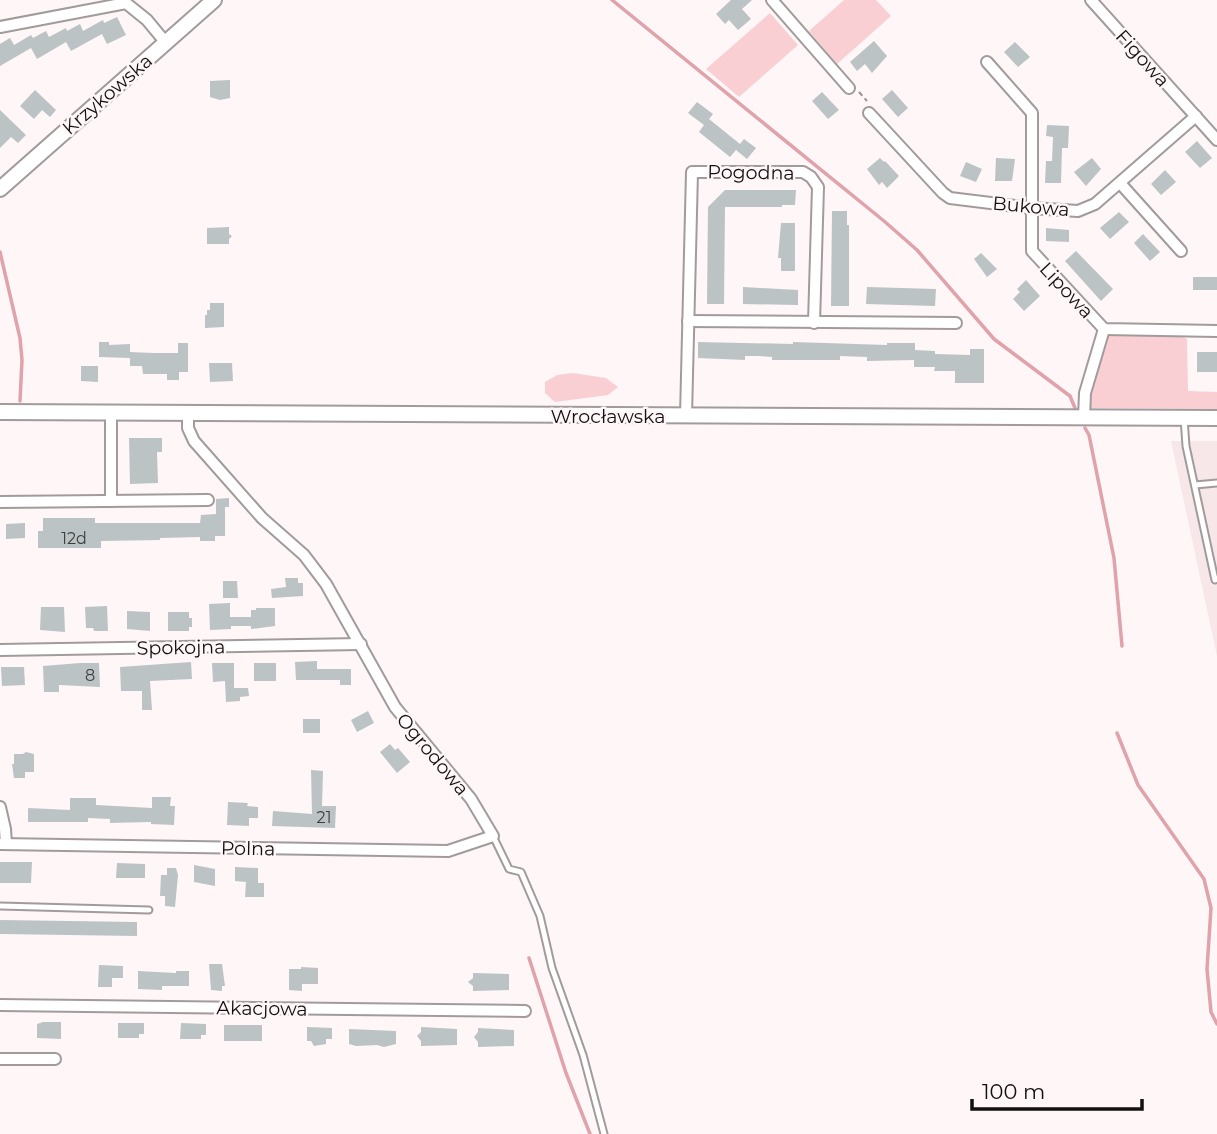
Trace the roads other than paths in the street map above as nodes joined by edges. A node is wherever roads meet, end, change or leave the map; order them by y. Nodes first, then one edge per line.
1 (214, 0) edge
2 (772, 0) edge
3 (1091, 0) edge
4 (125, 1) edge
5 (0, 27) edge
6 (166, 43) junction
7 (987, 62) dead end
8 (849, 88) dead end
9 (869, 113) dead end
10 (1196, 116) junction
11 (1217, 140) edge
12 (1120, 183) junction
13 (0, 189) edge
14 (1031, 208) junction
15 (1181, 251) dead end
16 (688, 321) junction
17 (814, 323) junction
18 (956, 323) dead end
19 (1104, 329) junction
20 (1217, 331) edge
21 (0, 412) edge
22 (111, 413) junction
23 (188, 413) junction
24 (686, 416) junction
25 (1084, 418) junction
26 (1184, 418) junction
27 (1217, 418) edge
28 (1217, 483) edge
29 (1195, 485) junction
30 (208, 500) dead end
31 (111, 501) junction
32 (0, 502) edge
33 (1216, 580) edge
34 (361, 644) junction
35 (0, 650) edge
36 (0, 807) edge
37 (492, 836) junction
38 (3, 844) edge
39 (0, 906) edge
40 (149, 910) dead end
41 (0, 1004) edge
42 (525, 1011) dead end
43 (0, 1059) edge
44 (55, 1059) dead end
45 (604, 1134) edge

1 - 6 street, Krzykowska
2 - 8 street
3 - 10 street, Figowa
4 - 5 street
4 - 6 street
6 - 13 street, Krzykowska
7 - 14 street, Lipowa
9 - 14 street, Bukowa
10 - 11 street, Figowa
10 - 12 street, Bukowa
12 - 14 street, Bukowa
12 - 15 street
14 - 19 street, Lipowa
16 - 17 street
16 - 17 street, Pogodna
16 - 24 street, Pogodna
17 - 18 street
19 - 20 street, Lipowa
19 - 25 street, Lipowa
21 - 22 street, Wrocławska
22 - 23 street, Wrocławska
22 - 31 street
23 - 24 street, Wrocławska
23 - 34 street, Ogrodowa
24 - 25 street, Wrocławska
25 - 26 street, Wrocławska
26 - 27 street, Wrocławska
26 - 29 lane
28 - 29 lane
29 - 33 lane
30 - 31 street
31 - 32 street
34 - 35 street, Spokojna
34 - 37 street, Ogrodowa
36 - 38 street
37 - 38 street, Polna
37 - 45 lane, Ogrodowa
39 - 40 lane
41 - 42 street, Akacjowa
43 - 44 street

